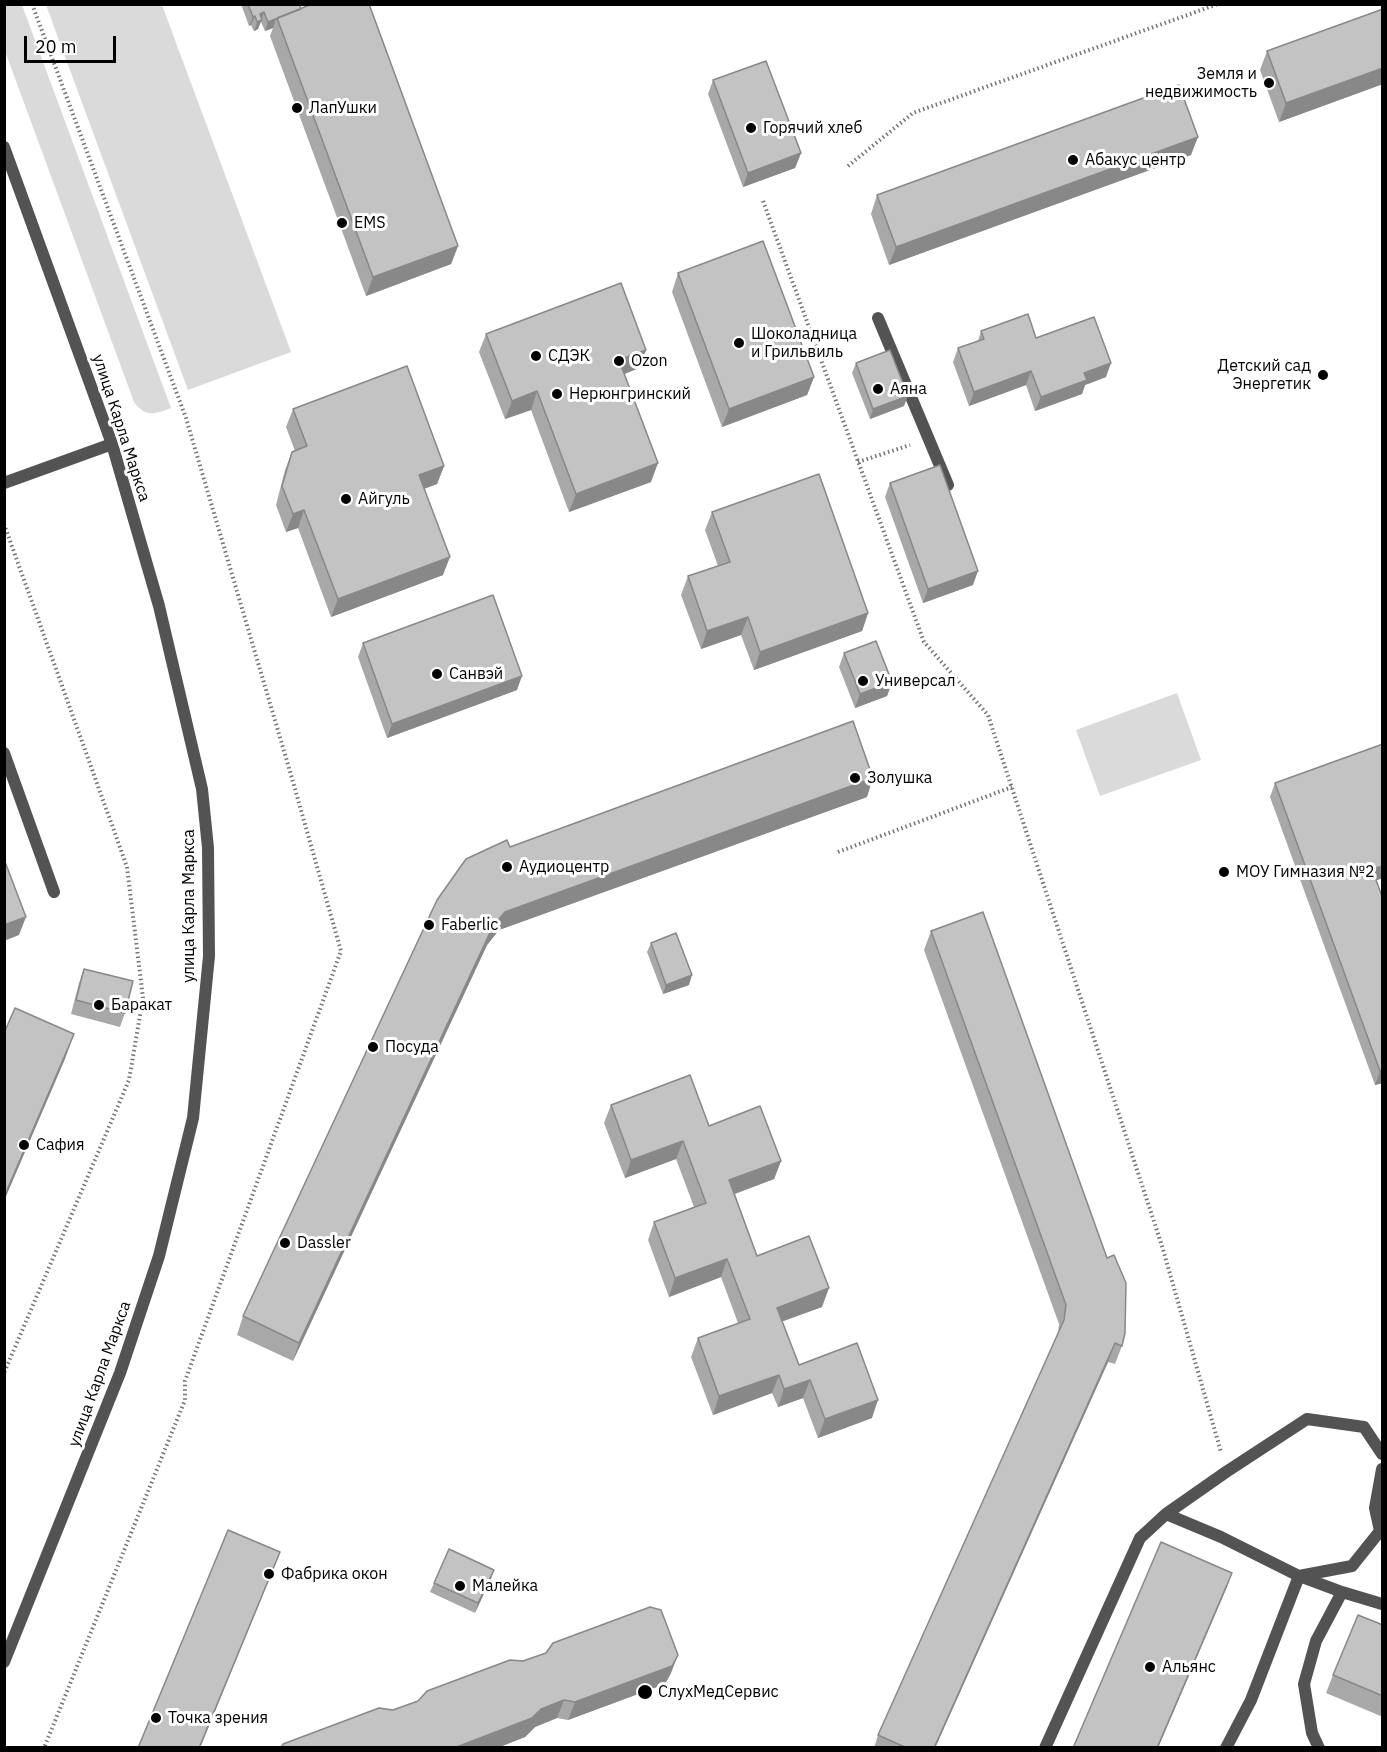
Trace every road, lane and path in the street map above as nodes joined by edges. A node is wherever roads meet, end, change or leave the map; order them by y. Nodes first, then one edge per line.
1 (1218, 4) edge
2 (4, 147) edge
3 (848, 166) dead end
4 (763, 201) dead end
5 (878, 318) dead end
6 (928, 438) junction
7 (112, 444) junction
8 (858, 462) junction
9 (4, 483) edge
10 (948, 485) edge
11 (4, 524) edge
12 (4, 753) edge
13 (1012, 787) junction
14 (838, 852) dead end
15 (54, 892) dead end
16 (4, 1374) edge
17 (1383, 1454) edge
18 (1383, 1469) edge
19 (1226, 1472) junction
20 (1166, 1514) junction
21 (1299, 1576) junction
22 (1342, 1592) junction
23 (1383, 1604) edge
24 (4, 1662) edge
25 (1045, 1748) edge
26 (1226, 1748) edge
27 (1319, 1748) edge

1 - 3 path
2 - 7 street, улица Карла Маркса
4 - 8 path
5 - 6 street
6 - 8 path
6 - 10 street
7 - 9 street
7 - 24 street, улица Карла Маркса
8 - 13 path
11 - 16 path
12 - 15 street
13 - 14 path
13 - 19 path
17 - 19 street
18 - 21 street
19 - 20 street
20 - 21 street
20 - 25 street
21 - 22 street
21 - 26 street
22 - 23 street
22 - 27 street

